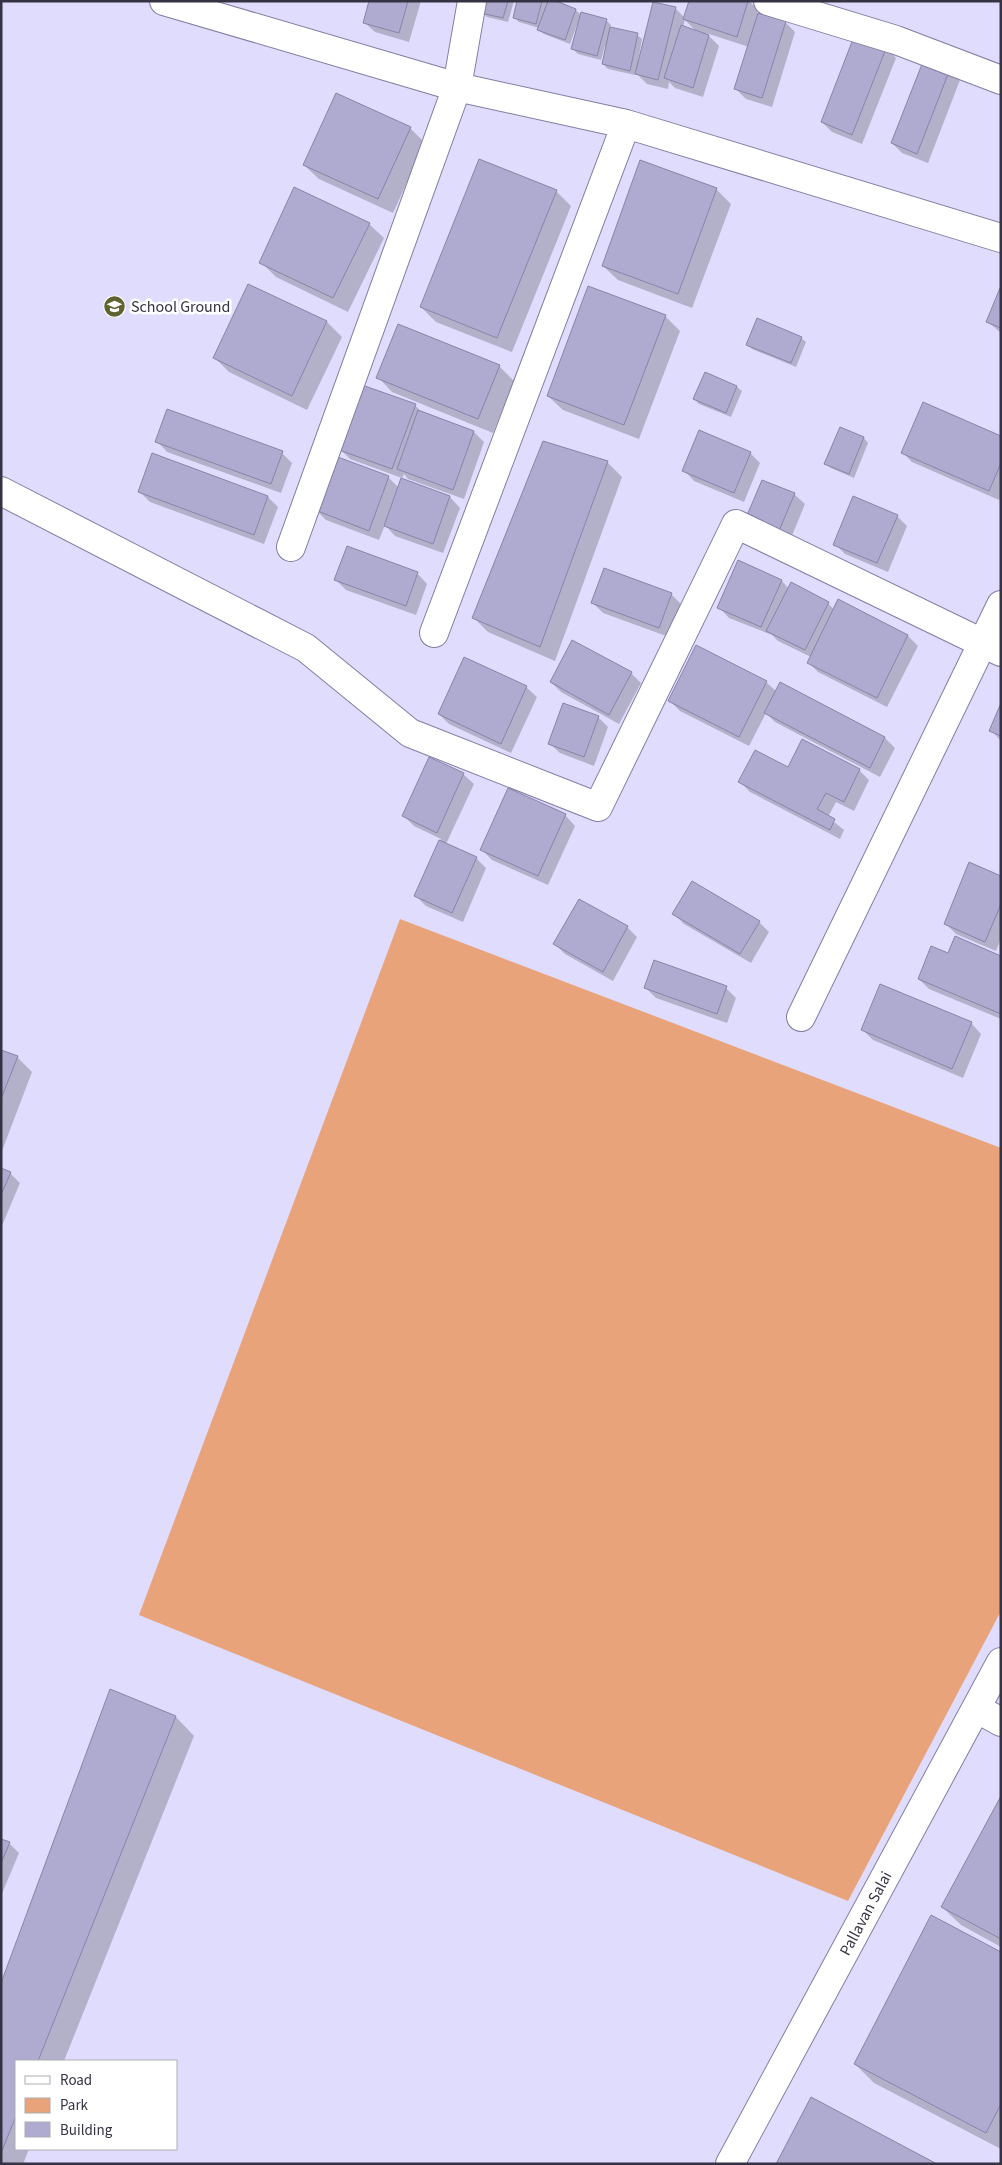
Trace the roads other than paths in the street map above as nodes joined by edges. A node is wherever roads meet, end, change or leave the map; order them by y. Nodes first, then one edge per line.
1 (164, 1) edge
2 (472, 1) edge
3 (768, 1) edge
4 (1001, 80) edge
5 (457, 87) junction
6 (626, 124) junction
7 (1001, 238) edge
8 (1, 490) edge
9 (290, 547) dead end
10 (1001, 605) edge
11 (434, 633) dead end
12 (992, 647) edge
13 (801, 1017) dead end
14 (1001, 1662) edge
15 (976, 1708) junction
16 (1001, 1722) edge
17 (730, 2164) edge

1 - 5 street
2 - 5 street
3 - 4 street
5 - 6 street
5 - 9 street
6 - 7 street
6 - 11 street
8 - 12 street
10 - 12 street
12 - 13 street
14 - 15 street, Pallavan Salai
15 - 16 street
15 - 17 street, Pallavan Salai

